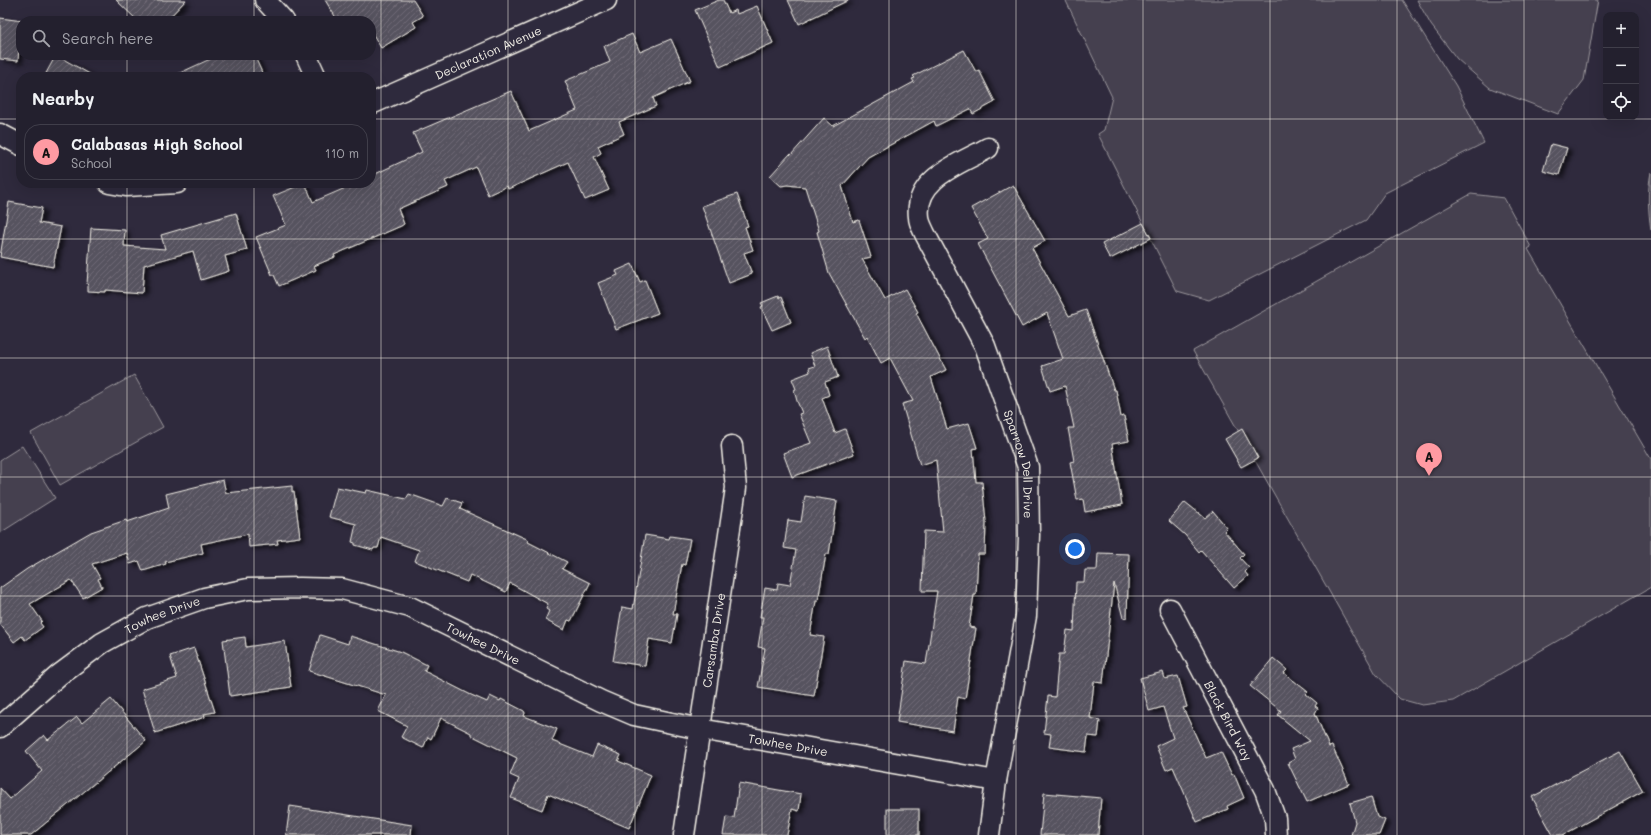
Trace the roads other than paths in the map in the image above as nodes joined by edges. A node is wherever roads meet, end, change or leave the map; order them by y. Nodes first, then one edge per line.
1 (265, 0) edge
2 (606, 0) edge
3 (279, 16) edge
4 (308, 60) edge
5 (314, 72) edge
6 (376, 102) edge
7 (0, 134) edge
8 (16, 142) edge
9 (988, 148) dead end
10 (732, 446) dead end
11 (1170, 609) dead end
12 (0, 727) edge
13 (700, 729) junction
14 (996, 782) junction
15 (684, 835) edge
16 (989, 835) edge
17 (1276, 835) edge

1 - 3 street
2 - 6 street, Declaration Avenue
4 - 5 street
7 - 8 street
9 - 14 street, Sparrow Dell Drive
10 - 13 street, Carsamba Drive
11 - 17 street, Black Bird Way
12 - 13 street, Towhee Drive
13 - 14 street, Towhee Drive
13 - 15 street, Carsamba Drive
14 - 16 street, Sparrow Dell Drive

